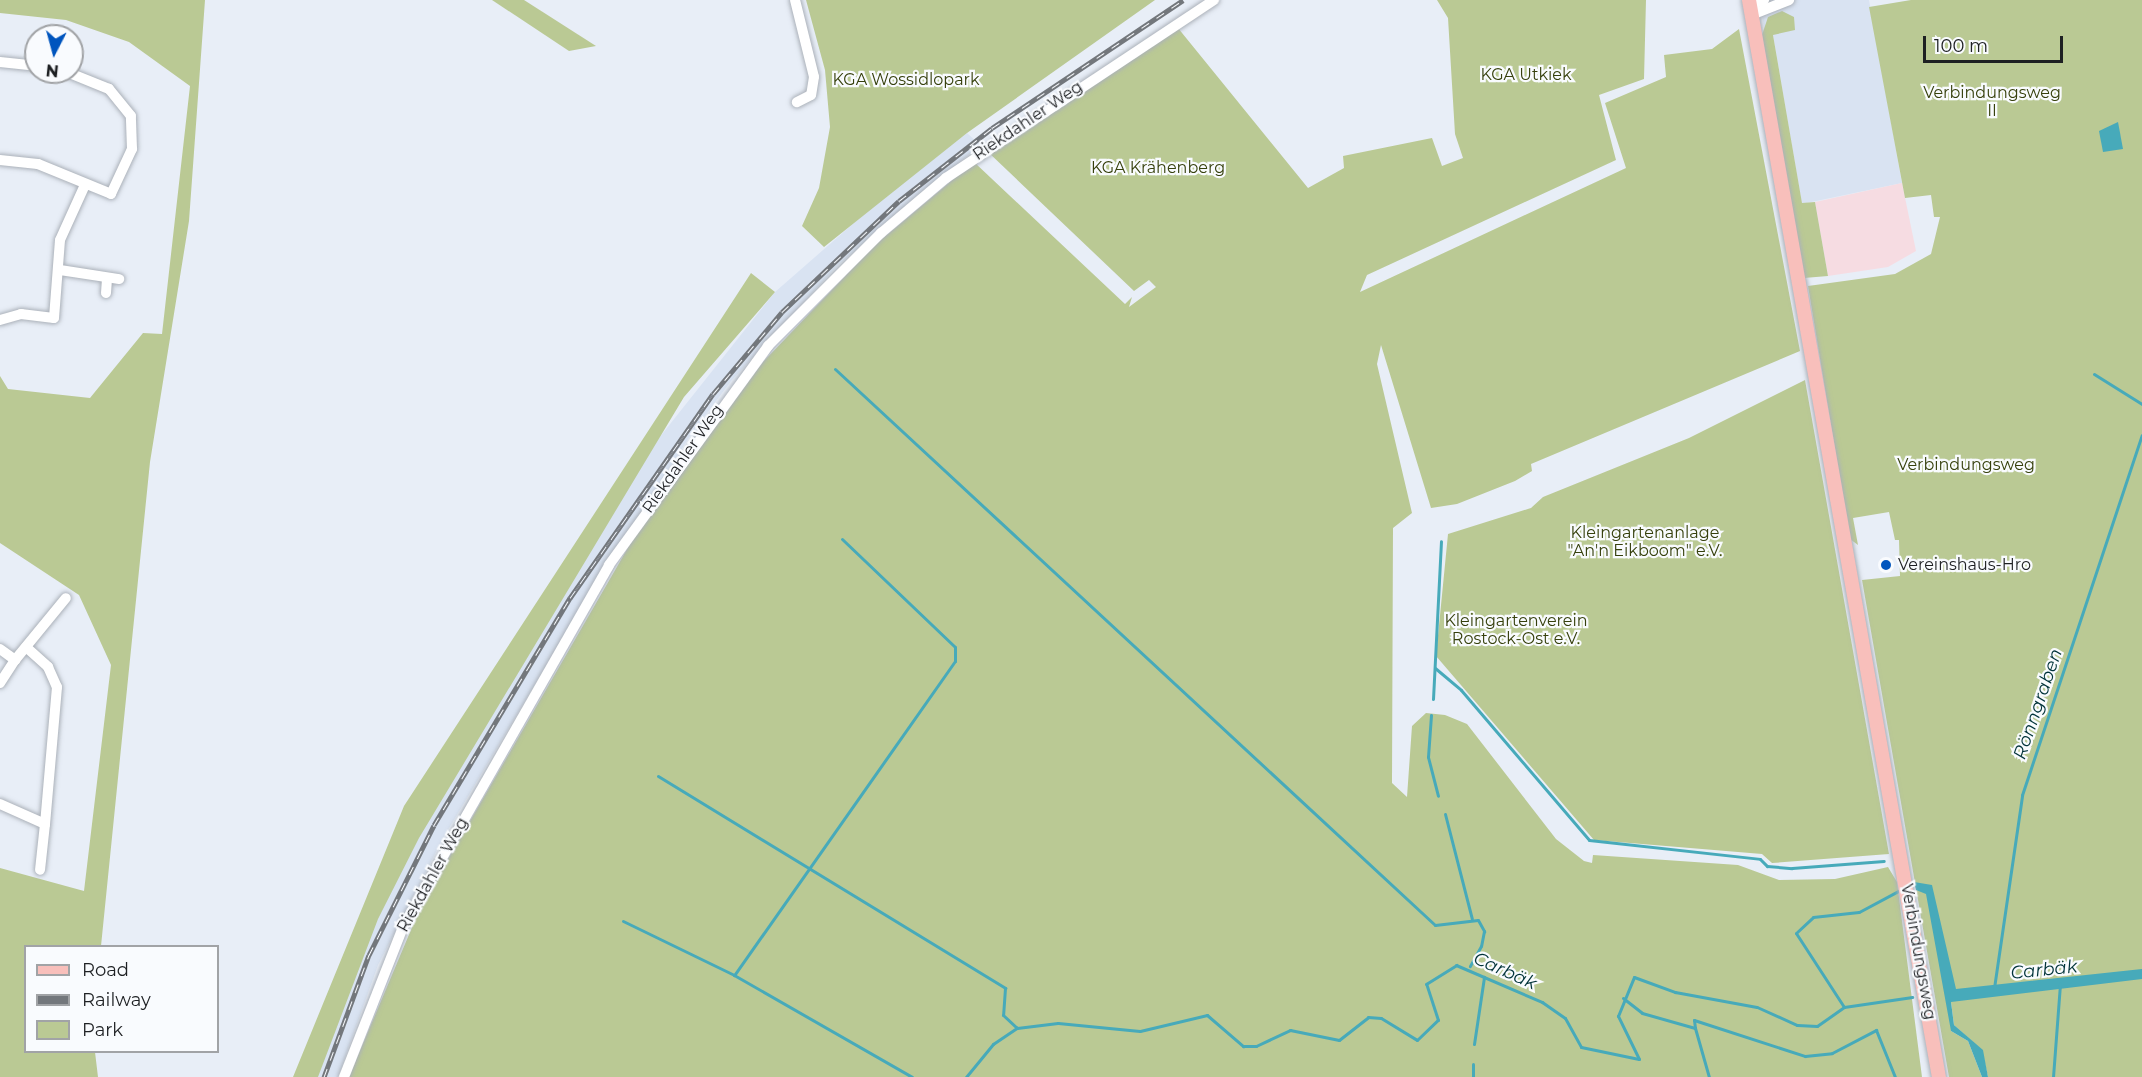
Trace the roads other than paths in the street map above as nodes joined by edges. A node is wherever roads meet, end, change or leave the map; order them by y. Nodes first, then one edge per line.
1 (795, 0) edge
2 (1214, 0) edge
3 (1764, 0) edge
4 (1789, 0) edge
5 (1750, 7) edge
6 (0, 62) edge
7 (24, 65) edge
8 (84, 79) edge
9 (797, 102) dead end
10 (0, 160) edge
11 (84, 187) junction
12 (60, 270) junction
13 (107, 278) junction
14 (119, 279) dead end
15 (106, 293) dead end
16 (0, 320) edge
17 (66, 598) dead end
18 (26, 647) junction
19 (0, 649) edge
20 (15, 660) junction
21 (0, 683) edge
22 (0, 804) edge
23 (45, 824) junction
24 (40, 870) dead end
25 (345, 1077) edge
26 (1939, 1077) edge

1 - 9 street
2 - 25 street, Riekdahler Weg
3 - 5 street
4 - 5 street
5 - 26 main road, Verbindungsweg
6 - 7 street
8 - 11 street
10 - 11 street
11 - 12 street
12 - 13 street
12 - 16 street
13 - 14 street
13 - 15 street
17 - 18 street
18 - 20 street
18 - 23 street
19 - 20 street
20 - 21 street
22 - 23 street
23 - 24 street

